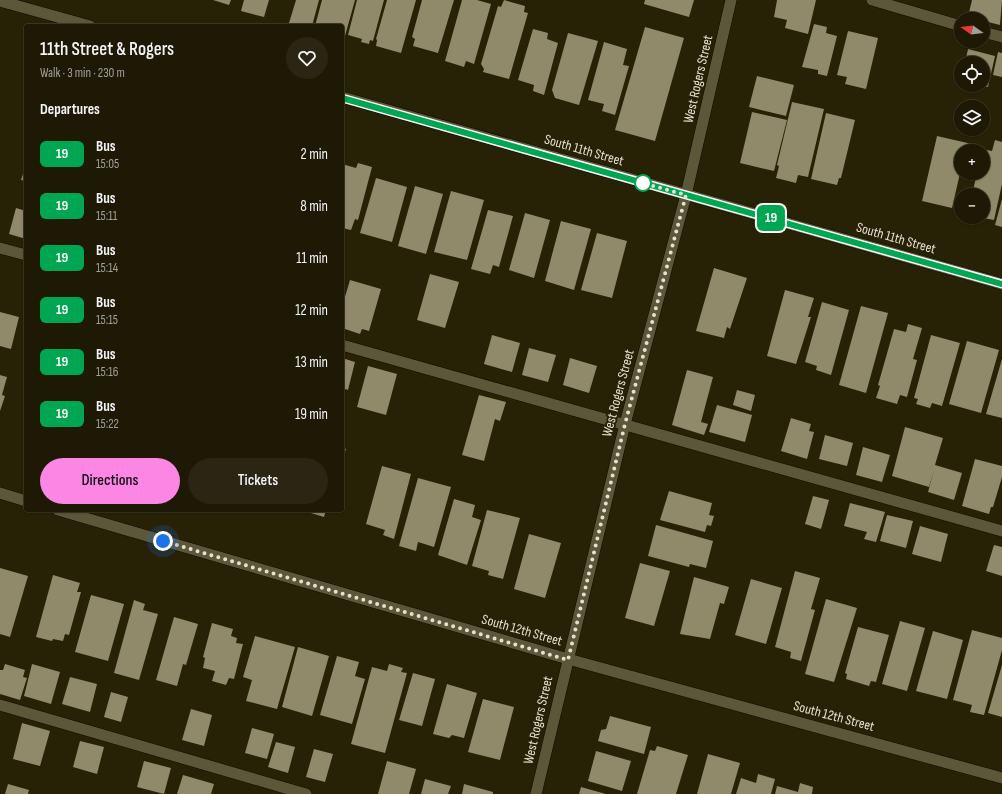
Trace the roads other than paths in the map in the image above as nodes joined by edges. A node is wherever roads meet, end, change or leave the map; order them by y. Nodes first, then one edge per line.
1 (731, 0) edge
2 (872, 0) edge
3 (0, 1) edge
4 (83, 24) edge
5 (954, 24) edge
6 (990, 34) edge
7 (1002, 37) edge
8 (344, 99) edge
9 (686, 195) junction
10 (0, 248) edge
11 (24, 255) edge
12 (1002, 284) edge
13 (344, 346) edge
14 (625, 424) junction
15 (0, 493) edge
16 (24, 499) edge
17 (65, 512) edge
18 (1002, 531) edge
19 (568, 660) junction
20 (0, 705) edge
21 (1002, 778) edge
22 (306, 794) edge
23 (536, 794) edge

1 - 9 street, West Rogers Street
2 - 5 street
3 - 4 street
6 - 7 street
8 - 9 street, South 11th Street
9 - 12 street, South 11th Street
9 - 14 street, West Rogers Street
10 - 11 street
13 - 14 street
14 - 18 street
14 - 19 street, West Rogers Street
15 - 16 street
17 - 19 street, South 12th Street
19 - 21 street, South 12th Street
19 - 23 street, West Rogers Street
20 - 22 street

